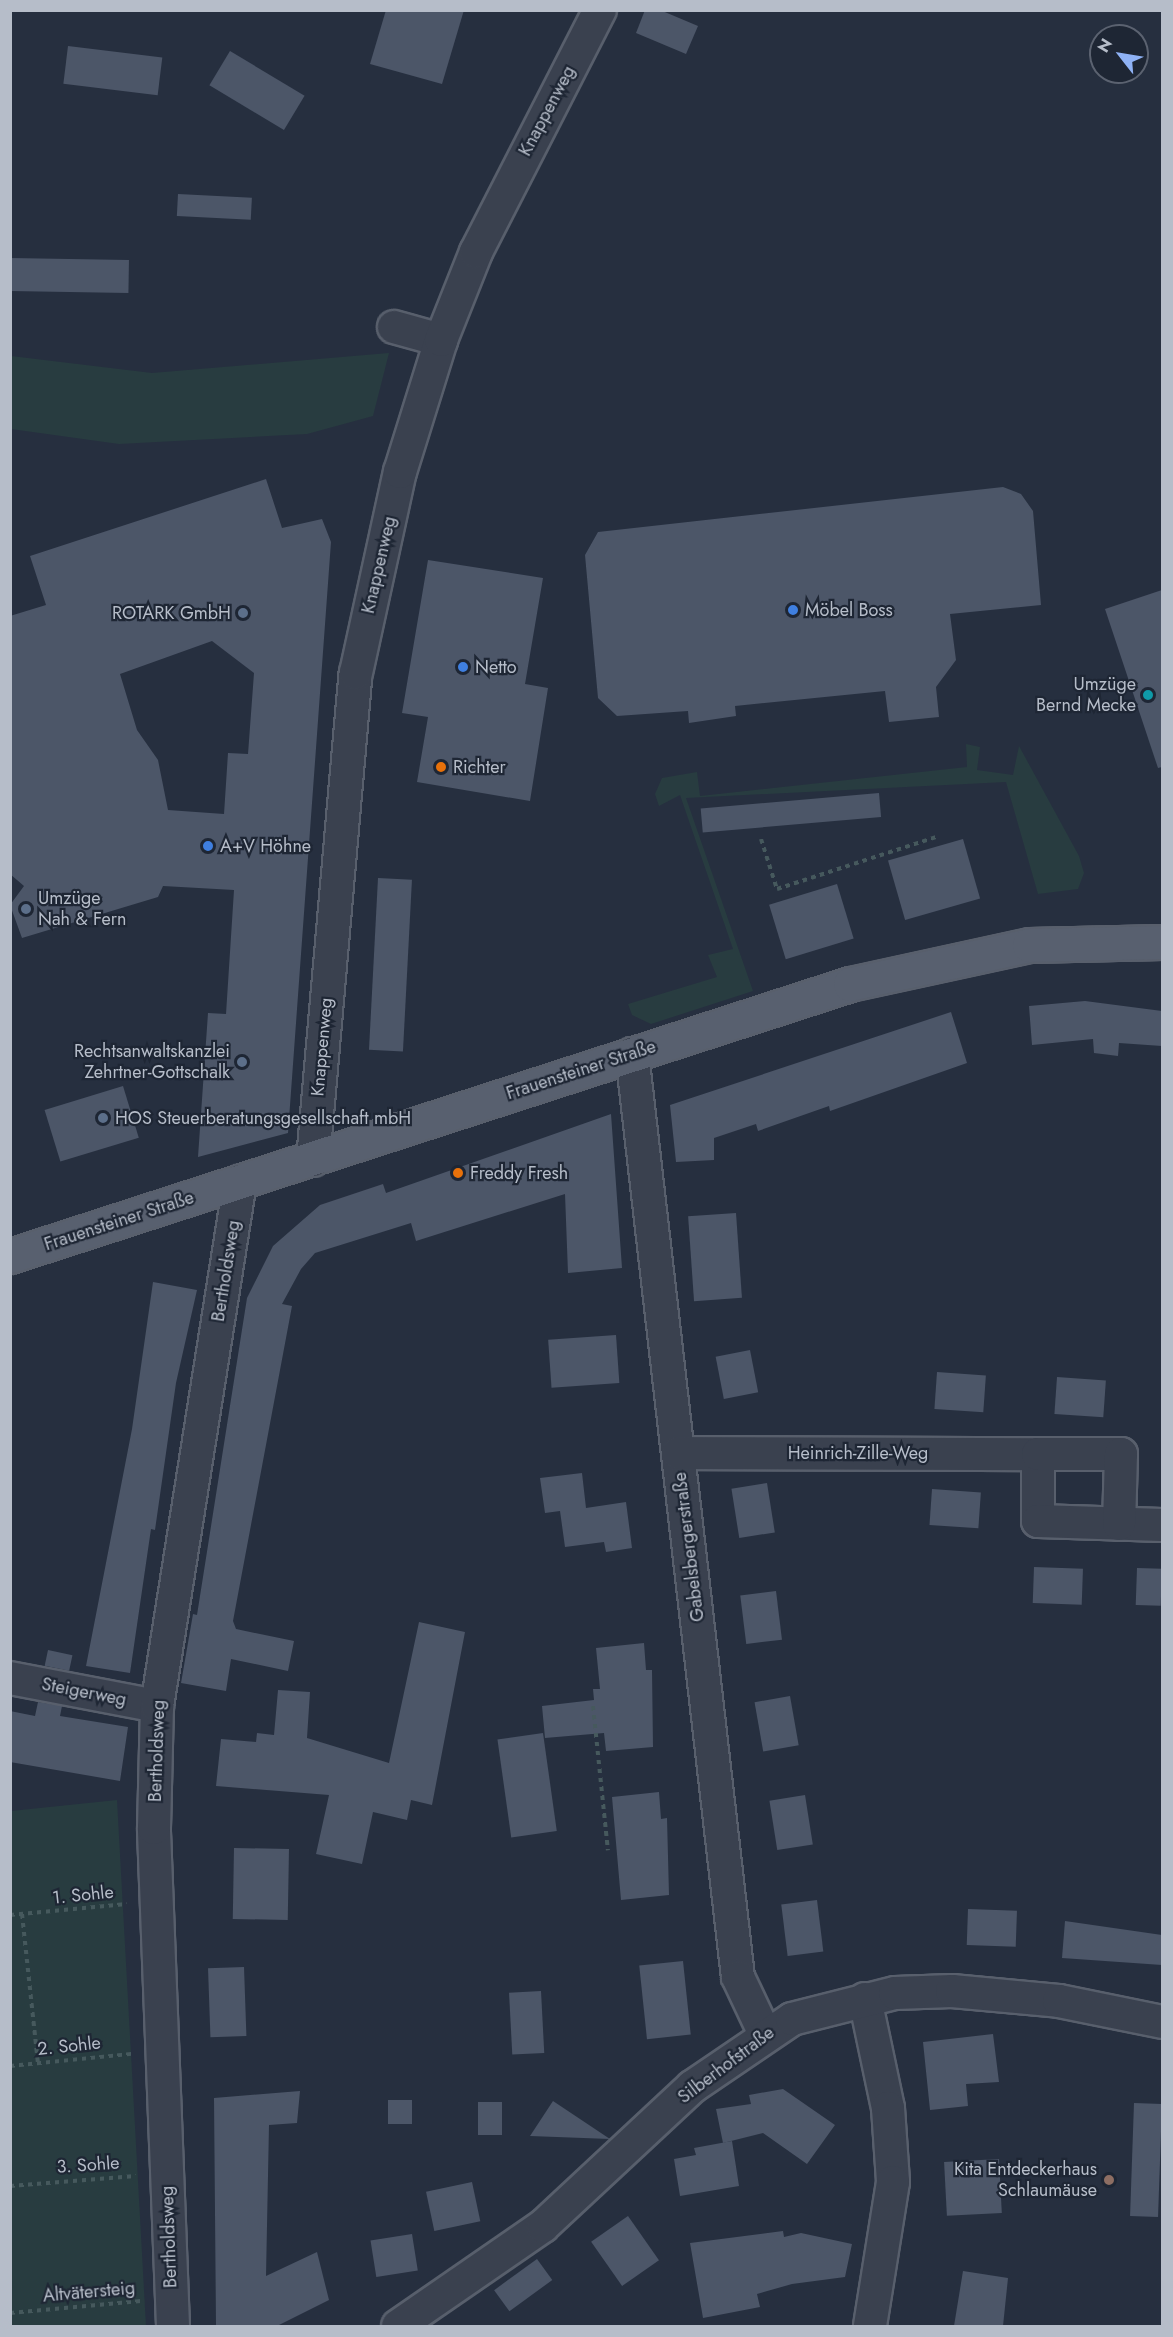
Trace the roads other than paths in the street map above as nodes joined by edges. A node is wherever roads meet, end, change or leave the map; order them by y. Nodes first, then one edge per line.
1 (600, 10) edge
2 (394, 327) dead end
3 (441, 340) junction
4 (1162, 942) edge
5 (632, 1054) junction
6 (313, 1160) junction
7 (240, 1182) junction
8 (10, 1256) edge
9 (678, 1453) junction
10 (1038, 1454) junction
11 (1119, 1524) junction
12 (1162, 1526) edge
13 (10, 1678) edge
14 (157, 1706) junction
15 (865, 1999) junction
16 (1162, 2022) edge
17 (765, 2034) junction
18 (172, 2314) edge
19 (398, 2326) edge
20 (870, 2326) edge

1 - 3 street, Knappenweg
2 - 3 street
3 - 6 street, Knappenweg
4 - 5 main road, Frauensteiner Straße
5 - 6 main road, Frauensteiner Straße
5 - 9 street, Gabelsbergerstraße
6 - 7 main road, Frauensteiner Straße
7 - 8 main road, Frauensteiner Straße
7 - 14 street, Bertholdsweg
9 - 10 street, Heinrich-Zille-Weg
9 - 17 street, Gabelsbergerstraße
10 - 11 street
10 - 11 street, Heinrich-Zille-Weg
11 - 12 street
13 - 14 street, Steigerweg
14 - 18 street, Bertholdsweg
15 - 16 street, Silberhofstraße
15 - 17 street, Silberhofstraße
15 - 20 street
17 - 19 street, Silberhofstraße

